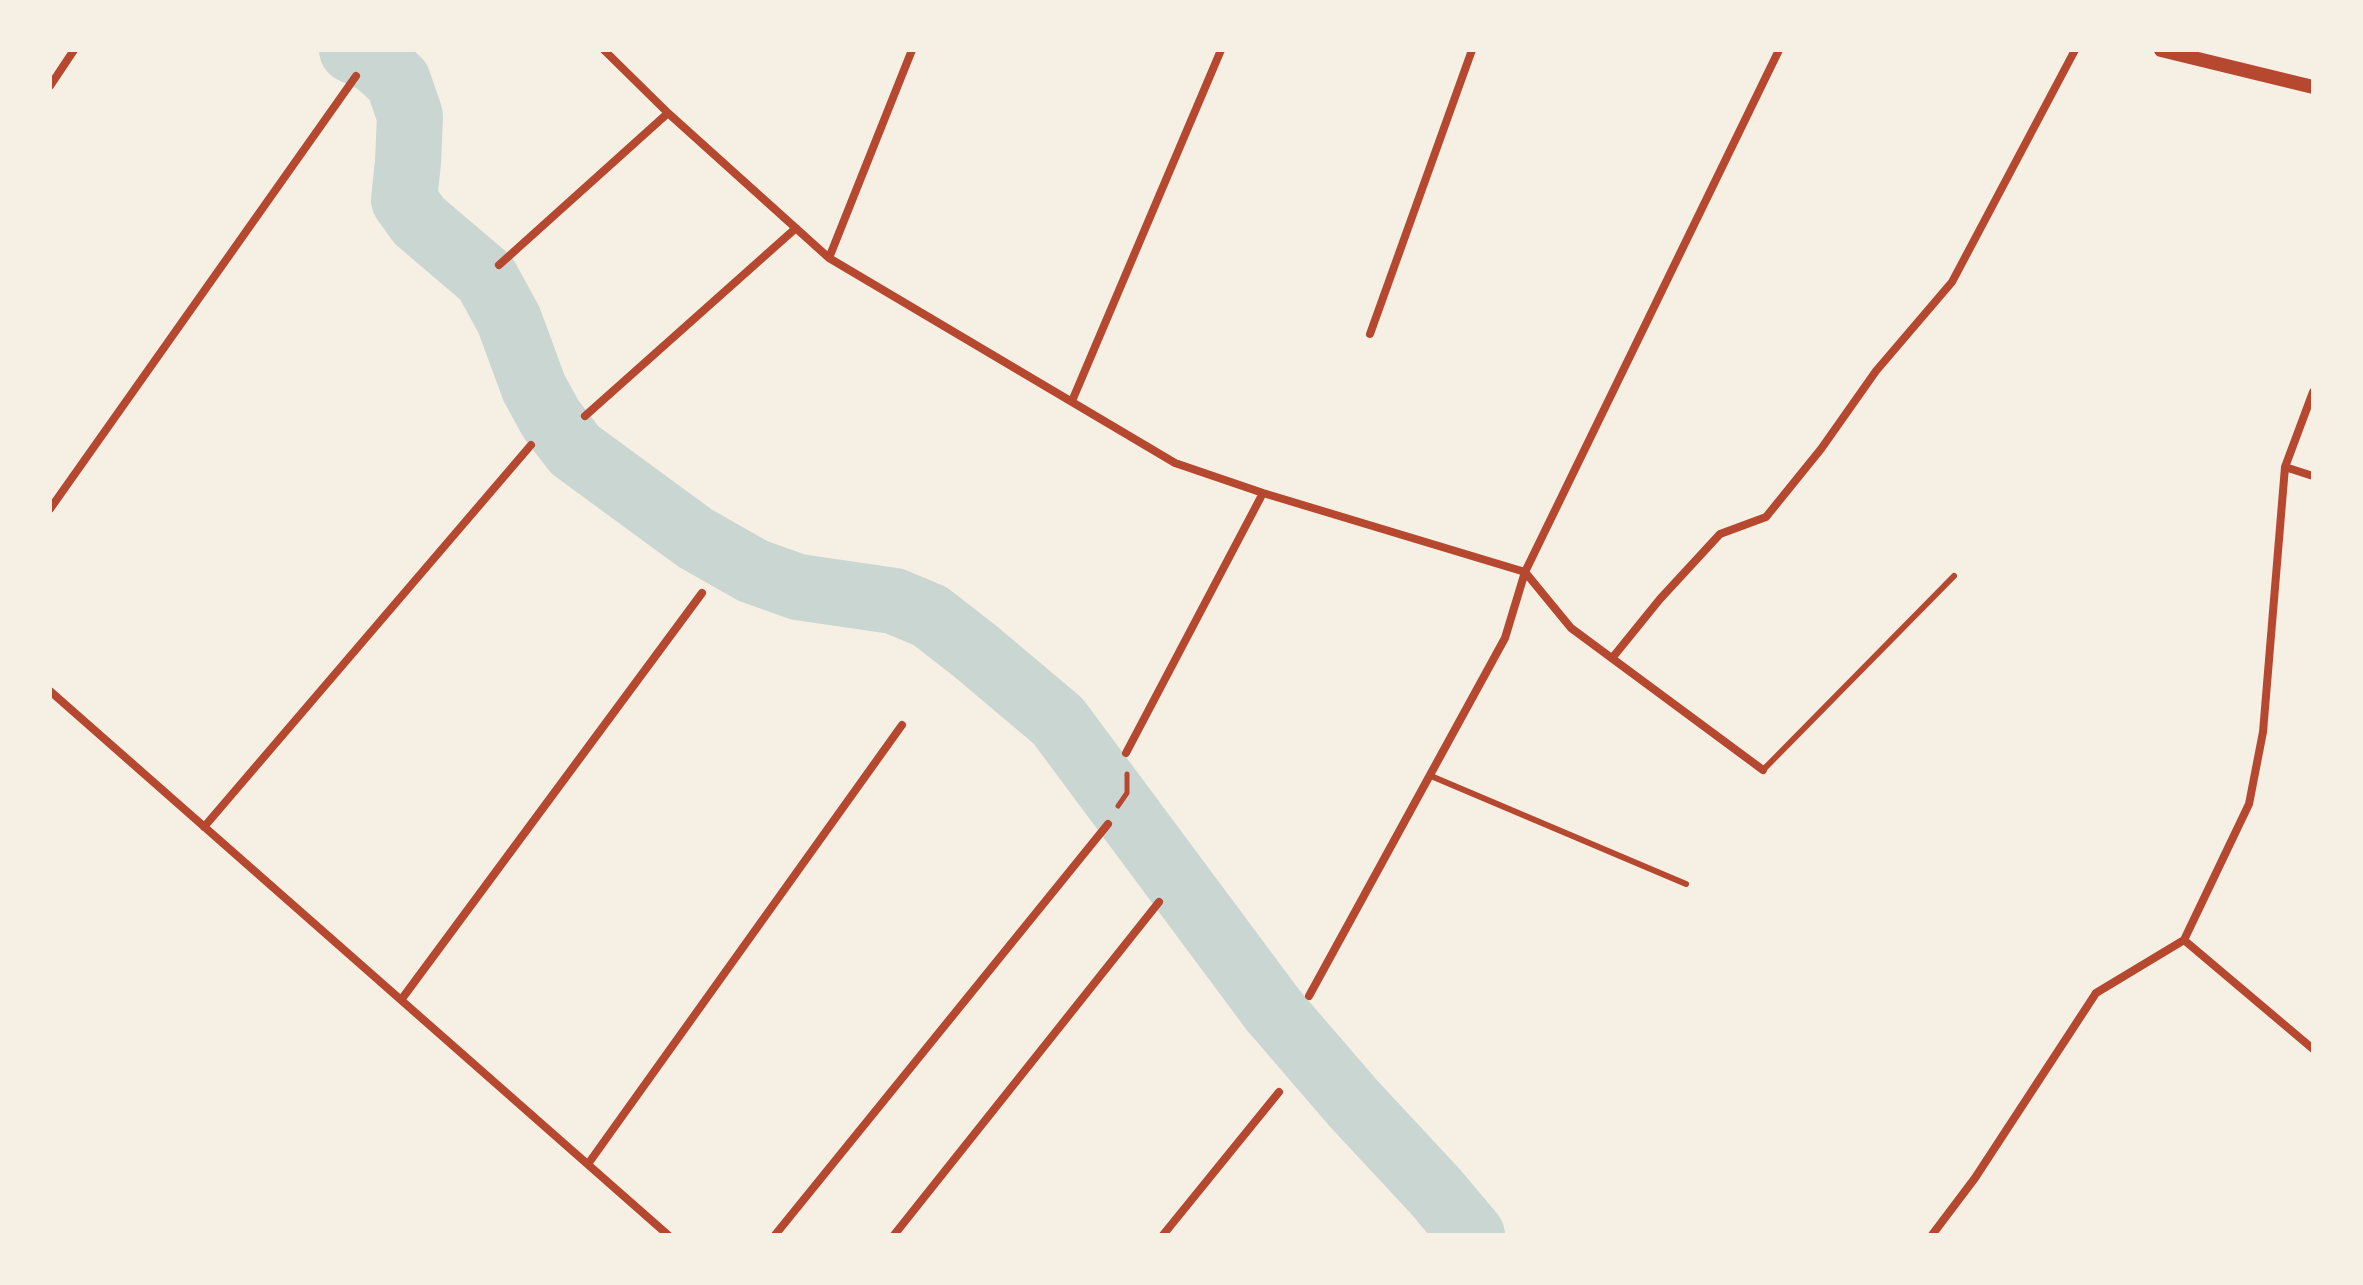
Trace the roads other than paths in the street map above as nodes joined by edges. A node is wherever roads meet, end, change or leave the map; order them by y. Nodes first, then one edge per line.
1 (74, 50) edge
2 (912, 50) edge
3 (1221, 50) edge
4 (1472, 50) edge
5 (1779, 50) edge
6 (2075, 50) edge
7 (2161, 50) edge
8 (606, 51) edge
9 (356, 76) dead end
10 (50, 86) edge
11 (2313, 87) edge
12 (668, 113) junction
13 (796, 228) junction
14 (829, 258) junction
15 (499, 265) dead end
16 (1370, 334) dead end
17 (2313, 392) edge
18 (1072, 401) junction
19 (585, 416) dead end
20 (531, 445) dead end
21 (2285, 467) junction
22 (2313, 476) edge
23 (1263, 493) junction
24 (50, 509) edge
25 (1525, 572) junction
26 (1954, 576) dead end
27 (702, 593) dead end
28 (1613, 657) junction
29 (50, 691) edge
30 (902, 725) dead end
31 (1126, 753) dead end
32 (1763, 770) joint
33 (1431, 776) junction
34 (1108, 824) dead end
35 (204, 827) junction
36 (1686, 884) dead end
37 (1159, 902) dead end
38 (2184, 940) junction
39 (1309, 996) dead end
40 (401, 1000) junction
41 (2313, 1049) edge
42 (1279, 1092) dead end
43 (588, 1164) junction
44 (668, 1235) edge
45 (775, 1235) edge
46 (894, 1235) edge
47 (1163, 1235) edge
48 (1932, 1235) edge

1 - 10 street
2 - 14 street
3 - 18 street
4 - 16 street
5 - 25 street
6 - 28 street
7 - 11 street
8 - 12 street
9 - 24 street
12 - 13 street
12 - 15 street
13 - 14 street
13 - 19 street
14 - 18 street
17 - 21 street
18 - 23 street
20 - 35 street
21 - 22 street
21 - 38 street
23 - 25 street
23 - 31 street
25 - 28 street
25 - 33 street
26 - 32 lane
27 - 40 street
28 - 32 street
29 - 35 street
30 - 43 street
33 - 36 lane
33 - 39 street
34 - 45 street
35 - 40 street
37 - 46 street
38 - 41 street
38 - 48 street
40 - 43 street
42 - 47 street
43 - 44 street

